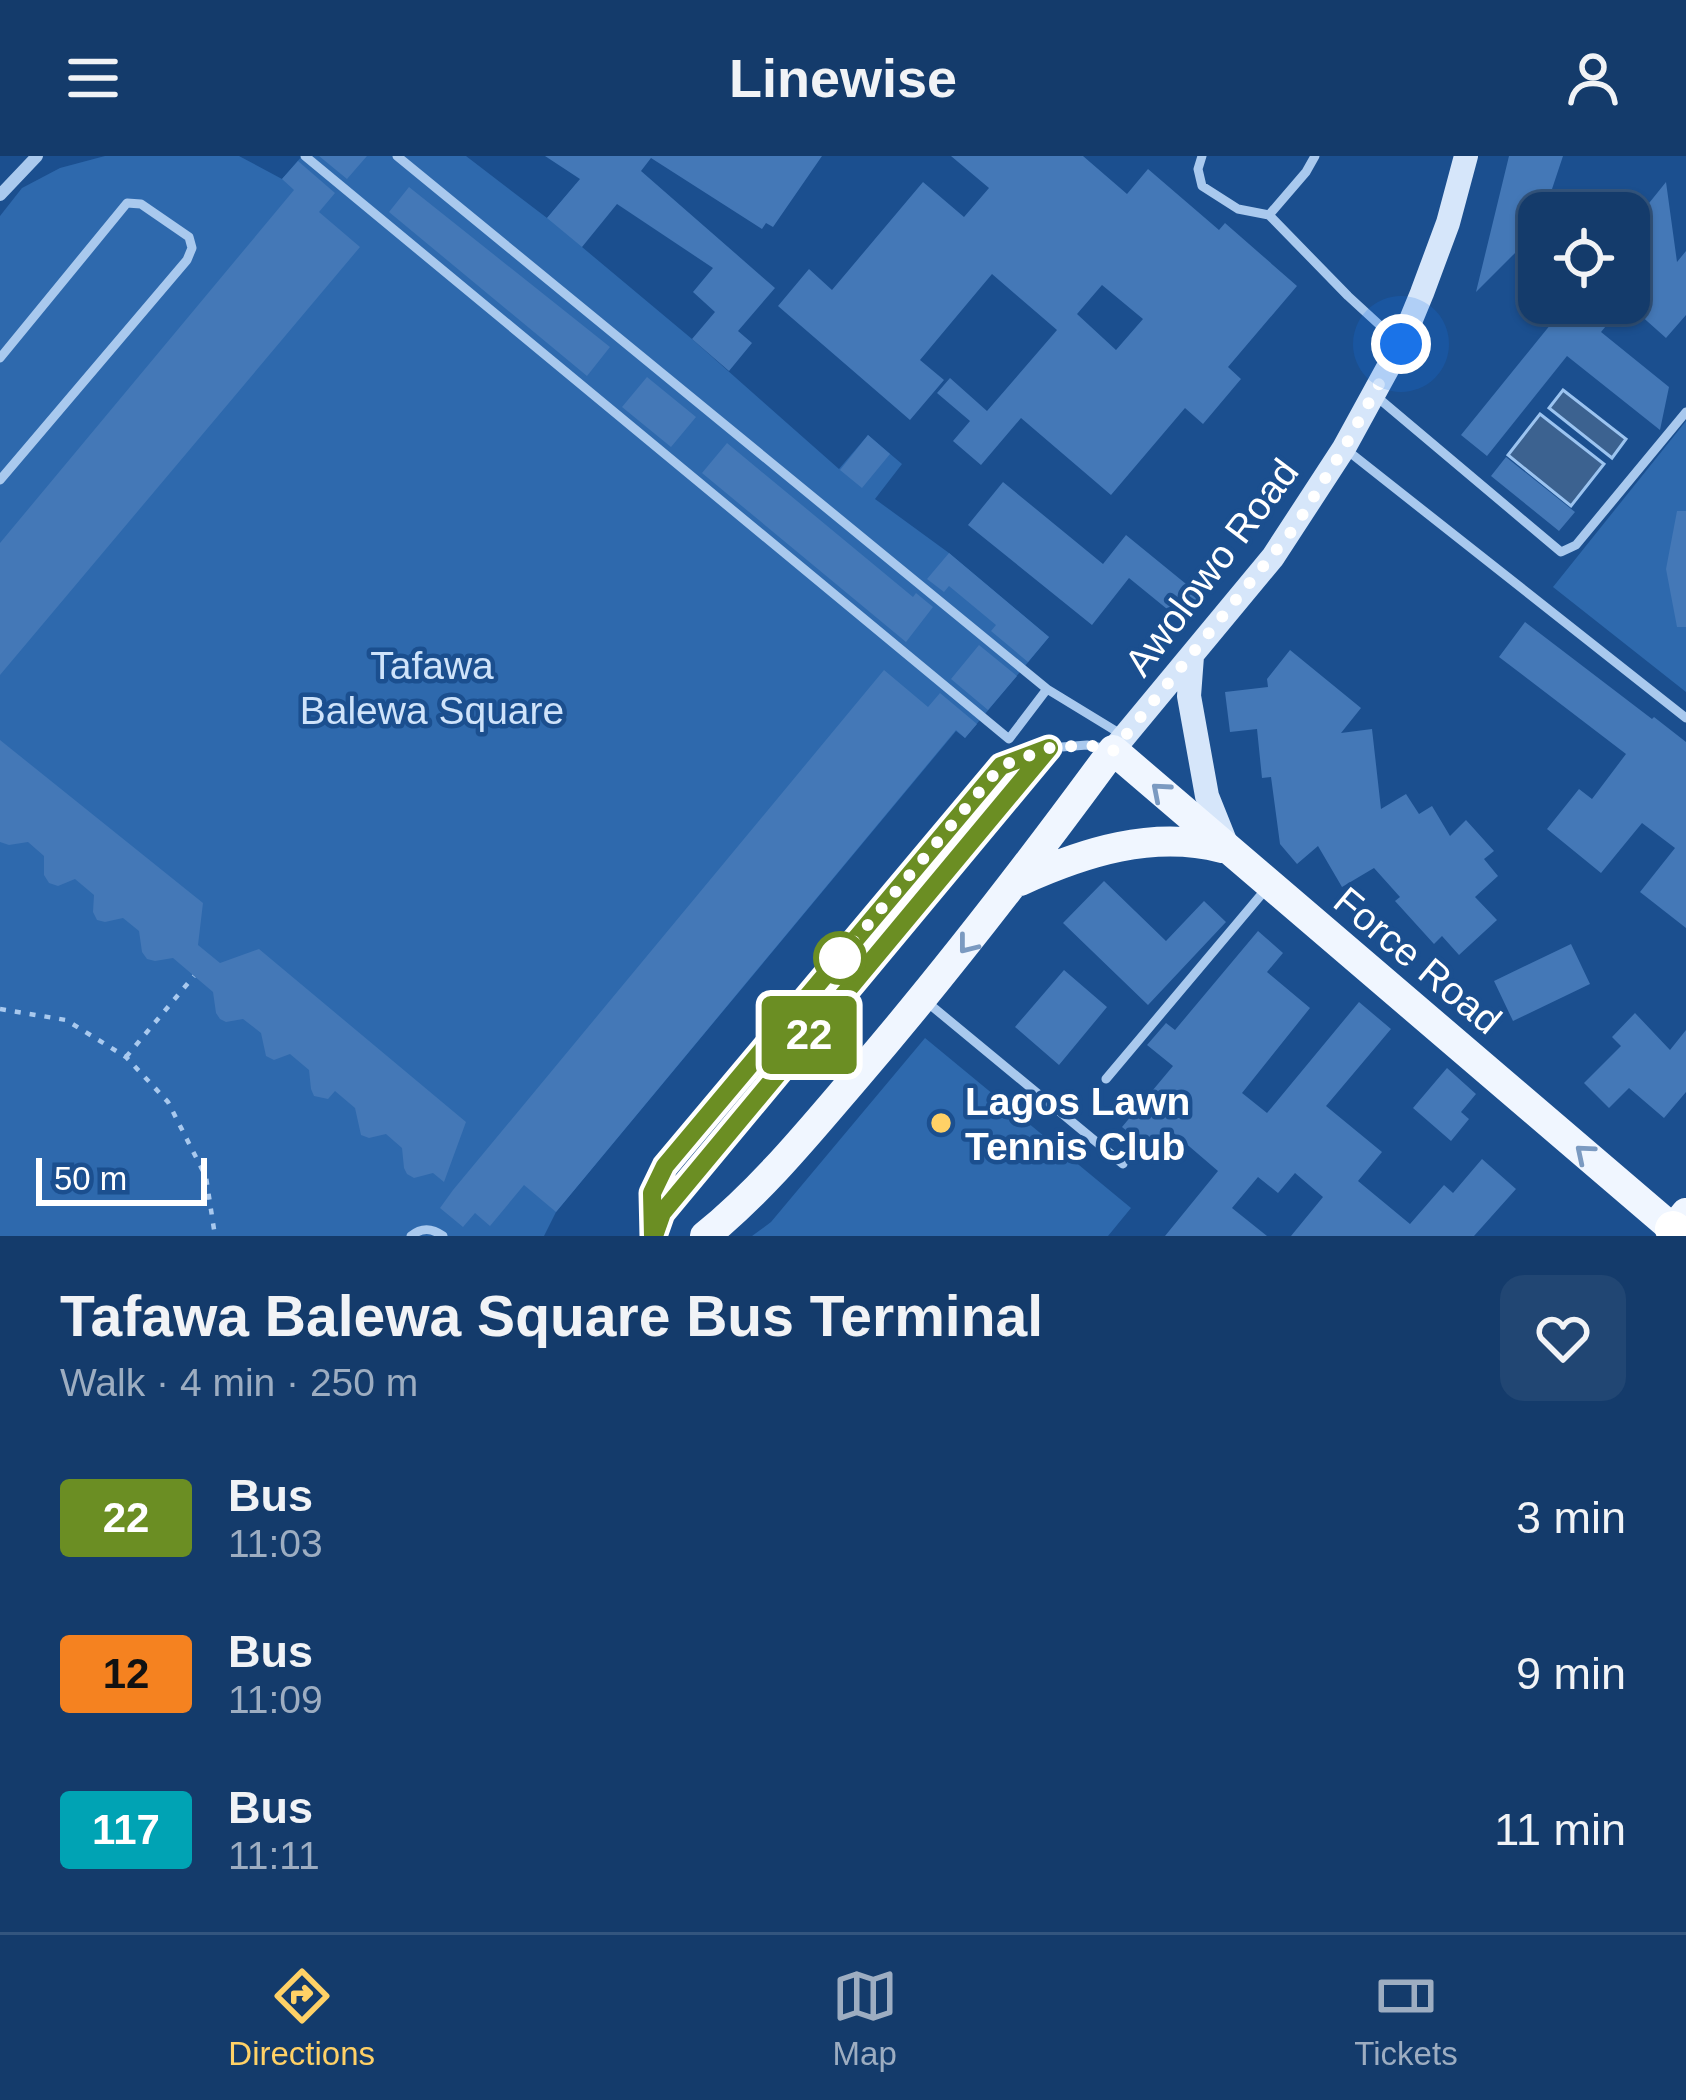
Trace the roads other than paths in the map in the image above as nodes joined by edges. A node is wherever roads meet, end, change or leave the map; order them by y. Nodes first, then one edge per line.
1 (37, 156) edge
2 (305, 156) edge
3 (397, 156) edge
4 (1202, 156) edge
5 (1315, 156) edge
6 (1466, 156) edge
7 (0, 195) edge
8 (1269, 215) junction
9 (1401, 344) junction
10 (0, 358) edge
11 (1373, 394) junction
12 (1686, 412) edge
13 (1344, 448) junction
14 (0, 480) edge
15 (1192, 656) junction
16 (1047, 688) junction
17 (1686, 718) edge
18 (1119, 743) junction
19 (1049, 748) junction
20 (1228, 850) junction
21 (1016, 883) junction
22 (1269, 885) junction
23 (923, 999) junction
24 (1106, 1079) dead end
25 (1124, 1164) dead end
26 (1677, 1228) edge
27 (411, 1236) edge
28 (443, 1236) edge
29 (653, 1236) edge
30 (704, 1236) edge

1 - 7 street
2 - 16 lane
3 - 16 lane
4 - 8 lane
5 - 8 lane
6 - 9 main road, Awolowo Road
8 - 9 lane
9 - 11 main road, Awolowo Road
10 - 14 lane
11 - 12 lane
11 - 13 main road, Awolowo Road
13 - 15 main road, Awolowo Road
13 - 17 lane
15 - 18 main road, Awolowo Road
15 - 20 main road
16 - 18 lane
18 - 19 lane
20 -> 18 main road, Force Road
18 - 21 main road
19 - 29 lane
19 - 29 lane
20 - 21 main road
20 - 22 main road, Force Road
21 -> 23 main road
22 - 24 lane
26 -> 22 main road, Force Road
23 - 25 lane
23 - 30 main road
27 - 28 lane

